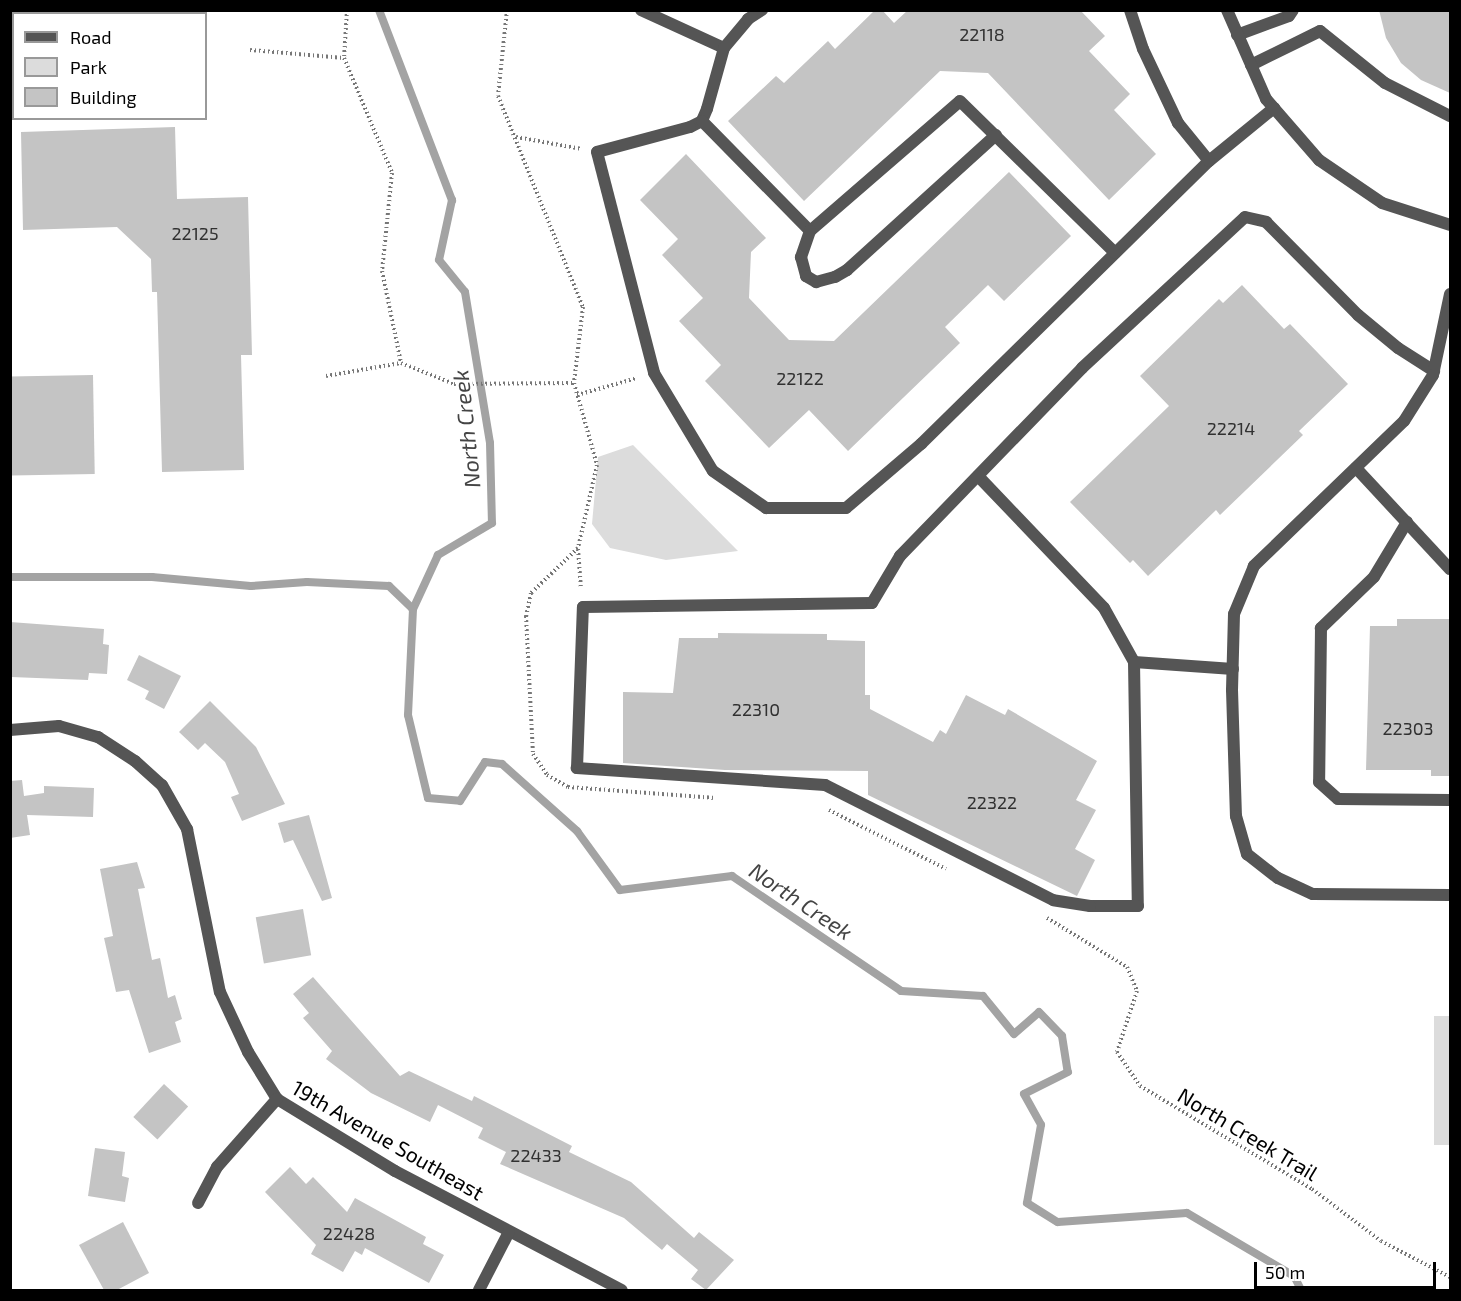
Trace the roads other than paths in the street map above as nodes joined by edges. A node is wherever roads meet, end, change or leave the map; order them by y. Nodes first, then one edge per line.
1 (641, 10) edge
2 (762, 10) edge
3 (1130, 10) edge
4 (1227, 10) edge
5 (1293, 10) edge
6 (1237, 35) junction
7 (724, 48) junction
8 (1251, 65) junction
9 (1274, 108) junction
10 (1450, 116) edge
11 (702, 121) junction
12 (996, 135) junction
13 (1209, 161) junction
14 (1450, 225) edge
15 (810, 231) junction
16 (1115, 253) junction
17 (1450, 294) edge
18 (1434, 371) junction
19 (1356, 468) junction
20 (978, 476) junction
21 (1407, 522) junction
22 (1450, 568) edge
23 (1134, 662) junction
24 (1233, 669) junction
25 (13, 729) edge
26 (1450, 800) edge
27 (1450, 895) edge
28 (277, 1098) junction
29 (198, 1203) dead end
30 (508, 1232) junction
31 (479, 1290) edge
32 (622, 1290) edge

1 - 7 street
2 - 7 street
3 - 13 street
4 - 6 street
5 - 6 street
6 - 8 street
7 - 11 street
8 - 9 street
8 - 10 street
9 - 13 street
9 - 14 street
11 - 15 street
11 - 16 street
12 - 15 street
12 - 15 street
12 - 16 street
13 - 16 street
17 - 18 street
18 - 19 street
18 - 20 street
19 - 21 street
19 - 24 street
20 - 23 street
20 - 23 street
21 - 22 street
21 - 26 street
23 - 24 street
24 - 27 street
25 - 28 street, 19th Avenue Southeast
28 - 29 street
28 - 30 street, 19th Avenue Southeast
30 - 31 street
30 - 32 street, 19th Avenue Southeast

